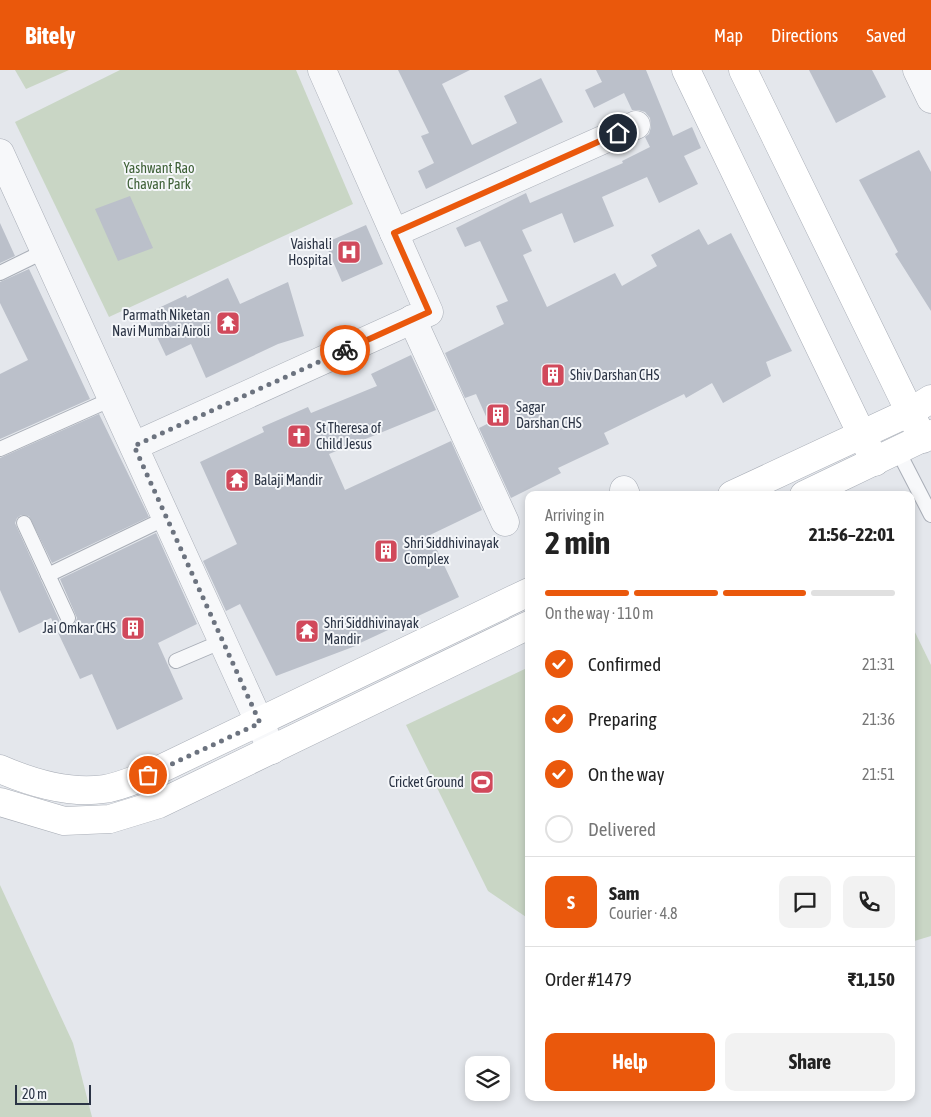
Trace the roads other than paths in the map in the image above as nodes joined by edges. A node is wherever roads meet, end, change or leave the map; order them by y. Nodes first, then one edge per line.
1 (322, 70) edge
2 (686, 70) edge
3 (743, 70) edge
4 (917, 70) edge
5 (931, 99) edge
6 (636, 125) dead end
7 (0, 153) edge
8 (394, 233) junction
9 (45, 251) junction
10 (0, 273) edge
11 (412, 320) junction
12 (112, 399) junction
13 (920, 405) edge
14 (862, 434) junction
15 (927, 437) edge
16 (134, 446) junction
17 (0, 449) edge
18 (886, 456) junction
19 (741, 491) edge
20 (812, 491) edge
21 (913, 491) edge
22 (915, 494) edge
23 (931, 515) edge
24 (166, 518) junction
25 (505, 522) dead end
26 (24, 523) dead end
27 (48, 575) junction
28 (525, 594) edge
29 (68, 618) dead end
30 (525, 627) edge
31 (222, 641) junction
32 (176, 661) dead end
33 (260, 723) junction
34 (272, 750) junction
35 (0, 769) edge
36 (0, 802) edge

1 - 8 street
2 - 14 street
3 - 13 street
4 - 5 street
6 - 8 street
7 - 9 street
8 - 11 street
9 - 10 lane
9 - 12 street
11 - 16 street
11 - 25 street
12 - 16 street
12 - 17 lane
13 - 14 street
13 - 15 street
14 - 18 street
14 - 19 street
15 - 18 street
16 - 24 street
18 - 20 street
18 - 21 lane
22 - 23 lane
24 - 27 lane
24 - 31 street
26 - 27 lane
27 - 29 lane
28 - 33 street
30 - 34 street
31 - 32 lane
31 - 33 street
33 - 34 street
33 - 35 street
34 - 36 street

